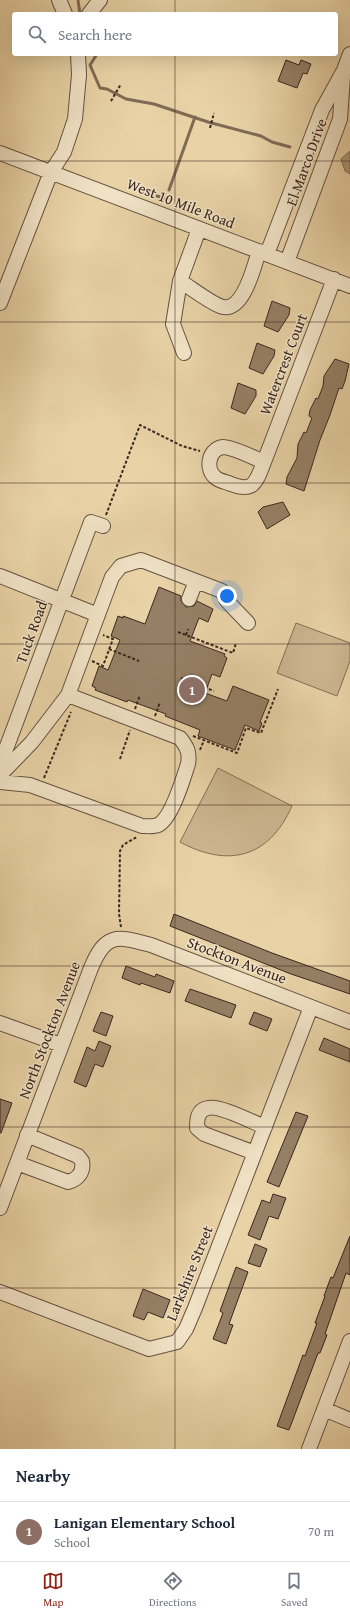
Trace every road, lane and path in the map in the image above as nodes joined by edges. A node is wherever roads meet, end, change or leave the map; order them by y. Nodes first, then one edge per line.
1 (59, 0) edge
2 (100, 0) edge
3 (64, 12) edge
4 (91, 12) edge
5 (350, 54) edge
6 (78, 56) edge
7 (344, 70) junction
8 (120, 84) dead end
9 (111, 99) dead end
10 (214, 113) dead end
11 (210, 128) dead end
12 (0, 153) edge
13 (51, 172) junction
14 (199, 228) junction
15 (263, 252) junction
16 (287, 262) junction
17 (334, 279) junction
18 (180, 281) junction
19 (350, 286) edge
20 (0, 303) edge
21 (184, 353) dead end
22 (213, 454) junction
23 (264, 462) junction
24 (102, 526) joint
25 (0, 576) edge
26 (196, 581) junction
27 (189, 599) dead end
28 (61, 600) junction
29 (98, 615) junction
30 (248, 623) dead end
31 (188, 629) dead end
32 (178, 632) dead end
33 (99, 633) dead end
34 (186, 635) junction
35 (236, 643) dead end
36 (109, 649) junction
37 (89, 660) dead end
38 (139, 661) dead end
39 (181, 678) dead end
40 (278, 689) dead end
41 (214, 691) dead end
42 (72, 697) junction
43 (160, 702) dead end
44 (154, 721) dead end
45 (190, 735) dead end
46 (204, 740) junction
47 (199, 754) dead end
48 (0, 765) edge
49 (0, 775) edge
50 (0, 782) edge
51 (40, 789) junction
52 (142, 833) dead end
53 (124, 938) junction
54 (109, 941) joint
55 (311, 1007) junction
56 (0, 1022) edge
57 (350, 1022) edge
58 (61, 1045) junction
59 (265, 1127) junction
60 (27, 1135) junction
61 (255, 1153) junction
62 (17, 1163) junction
63 (0, 1208) edge
64 (0, 1292) edge
65 (350, 1341) edge
66 (324, 1409) junction
67 (350, 1420) edge
68 (309, 1449) edge

1 - 3 street
2 - 4 street
5 - 7 street, El Marco Drive
6 - 13 street
7 - 15 street, El Marco Drive
7 - 16 street, El Marco Drive
8 - 9 path
10 - 11 path
12 - 13 street, West 10 Mile Road
13 - 14 street, West 10 Mile Road
13 - 20 street
14 - 15 street, West 10 Mile Road
14 - 18 street
15 - 16 street, West 10 Mile Road
15 - 18 street, El Marco Drive
16 - 17 street, West 10 Mile Road
17 - 19 street, West 10 Mile Road
17 - 23 street, Watercrest Court
18 - 21 street
22 - 23 street
22 - 23 street, Watercrest Court
22 - 24 path
24 - 28 street, Tuck Road
25 - 28 street
26 - 27 street
26 - 29 street
26 - 30 street
28 - 29 street
28 - 48 street, Tuck Road
29 - 42 street
31 - 34 path
32 - 34 path
33 - 36 path
34 - 35 path
36 - 37 path
36 - 38 path
39 - 41 path
40 - 46 path
42 - 49 street
42 - 51 path
42 - 51 street
43 - 44 path
45 - 46 path
46 - 47 path
50 - 51 street
52 - 53 path
53 - 54 street, Stockton Avenue
53 - 55 street, Stockton Avenue
54 - 58 street, North Stockton Avenue
55 - 57 street, Stockton Avenue
55 - 59 street, Larkshire Street
56 - 58 street
58 - 60 street, North Stockton Avenue
59 - 61 street, Larkshire Street
59 - 61 street
60 - 62 street, North Stockton Avenue
60 - 62 street
61 - 64 street, Larkshire Street
62 - 63 street, North Stockton Avenue
65 - 66 street
66 - 67 street
66 - 68 street

